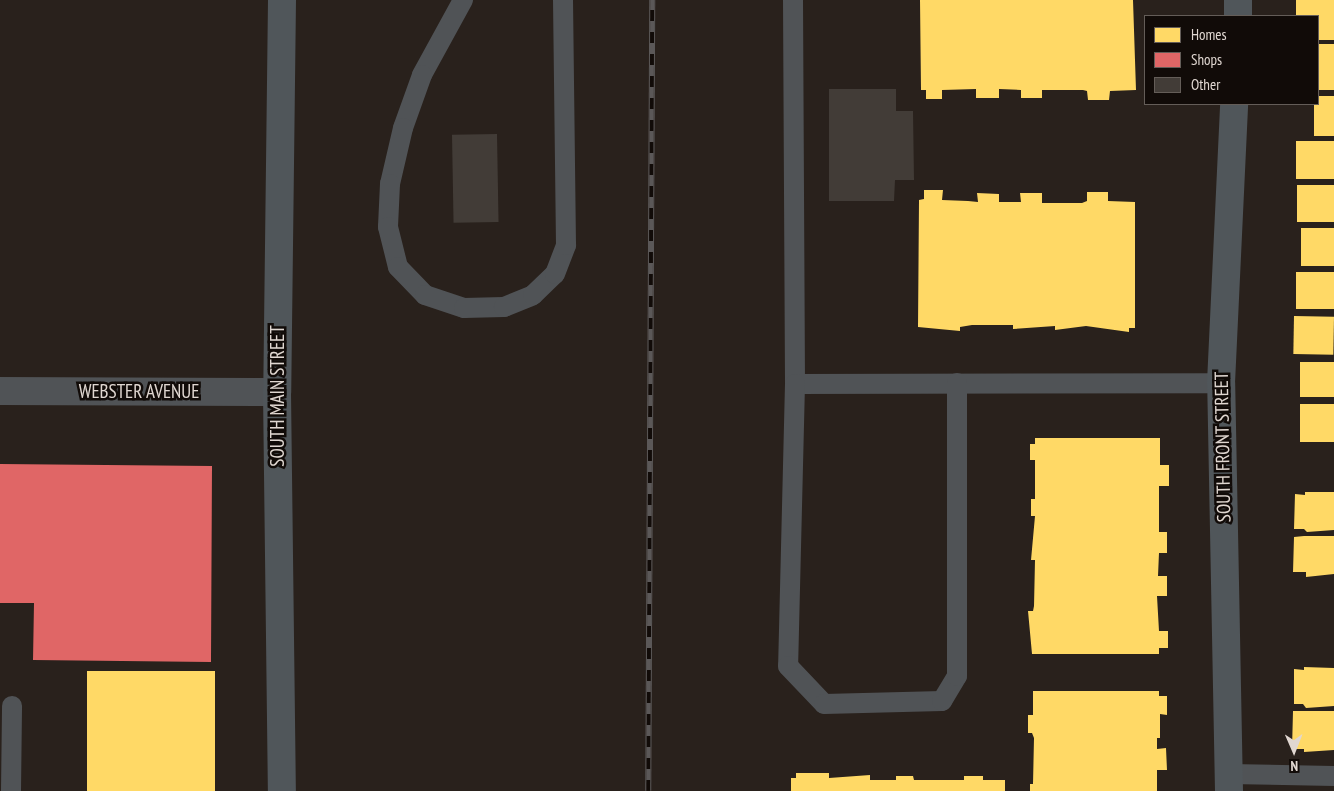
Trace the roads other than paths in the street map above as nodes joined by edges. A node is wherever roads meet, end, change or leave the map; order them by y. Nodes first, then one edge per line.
1 (282, 0) edge
2 (463, 0) edge
3 (563, 0) edge
4 (793, 0) edge
5 (1238, 0) edge
6 (1238, 15) edge
7 (1234, 105) edge
8 (957, 383) junction
9 (1221, 383) junction
10 (795, 384) junction
11 (0, 391) edge
12 (277, 392) junction
13 (12, 706) dead end
14 (1334, 776) edge
15 (1229, 783) edge
16 (11, 791) edge
17 (282, 791) edge

1 - 12 main road, SOUTH MAIN STREET
2 - 3 lane
4 - 10 lane
5 - 6 main road
7 - 9 main road, SOUTH FRONT STREET
8 - 9 lane
8 - 10 lane
8 - 10 lane
9 - 15 main road, SOUTH FRONT STREET
11 - 12 street, WEBSTER AVENUE
12 - 17 main road, SOUTH MAIN STREET
13 - 16 lane
14 - 15 lane

